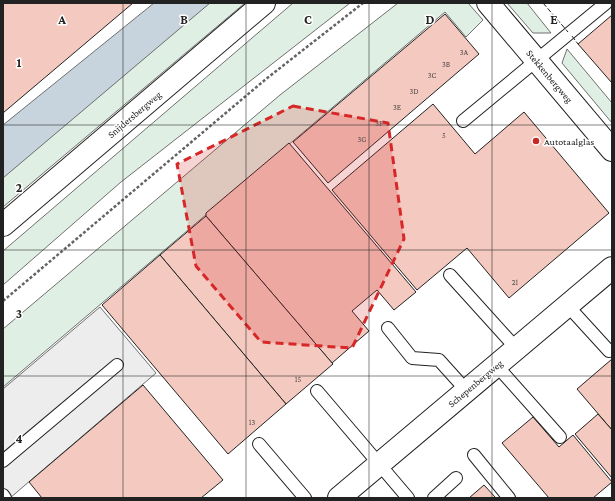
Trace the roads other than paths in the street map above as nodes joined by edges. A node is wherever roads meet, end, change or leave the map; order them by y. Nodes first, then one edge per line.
1 (264, 3) edge
2 (488, 3) edge
3 (606, 3) edge
4 (536, 60) junction
5 (463, 122) dead end
6 (612, 150) edge
7 (3, 225) edge
8 (612, 268) edge
9 (450, 275) dead end
10 (567, 305) junction
11 (388, 328) dead end
12 (516, 348) junction
13 (609, 352) dead end
14 (118, 365) dead end
15 (496, 365) junction
16 (466, 390) junction
17 (317, 391) dead end
18 (560, 437) dead end
19 (259, 444) dead end
20 (474, 455) dead end
21 (3, 461) edge
22 (379, 464) junction
23 (456, 478) dead end
24 (3, 495) edge
25 (341, 497) edge
26 (5, 498) edge
27 (305, 498) edge
28 (408, 498) edge
29 (434, 498) edge
30 (509, 498) edge

1 - 7 street, Snijdersbergweg
2 - 4 street, Stekkenbergweg
3 - 4 lane
4 - 5 lane
4 - 6 street, Stekkenbergweg
8 - 10 street, Schepenbergweg
9 - 12 lane
10 - 12 street, Schepenbergweg
10 - 13 lane
11 - 16 lane
12 - 15 street, Schepenbergweg
14 - 21 lane
15 - 16 street, Schepenbergweg
15 - 18 lane
16 - 22 street, Schepenbergweg
17 - 22 lane
19 - 27 lane
20 - 30 lane
22 - 25 street, Schepenbergweg
22 - 28 lane
23 - 29 lane
24 - 26 lane

